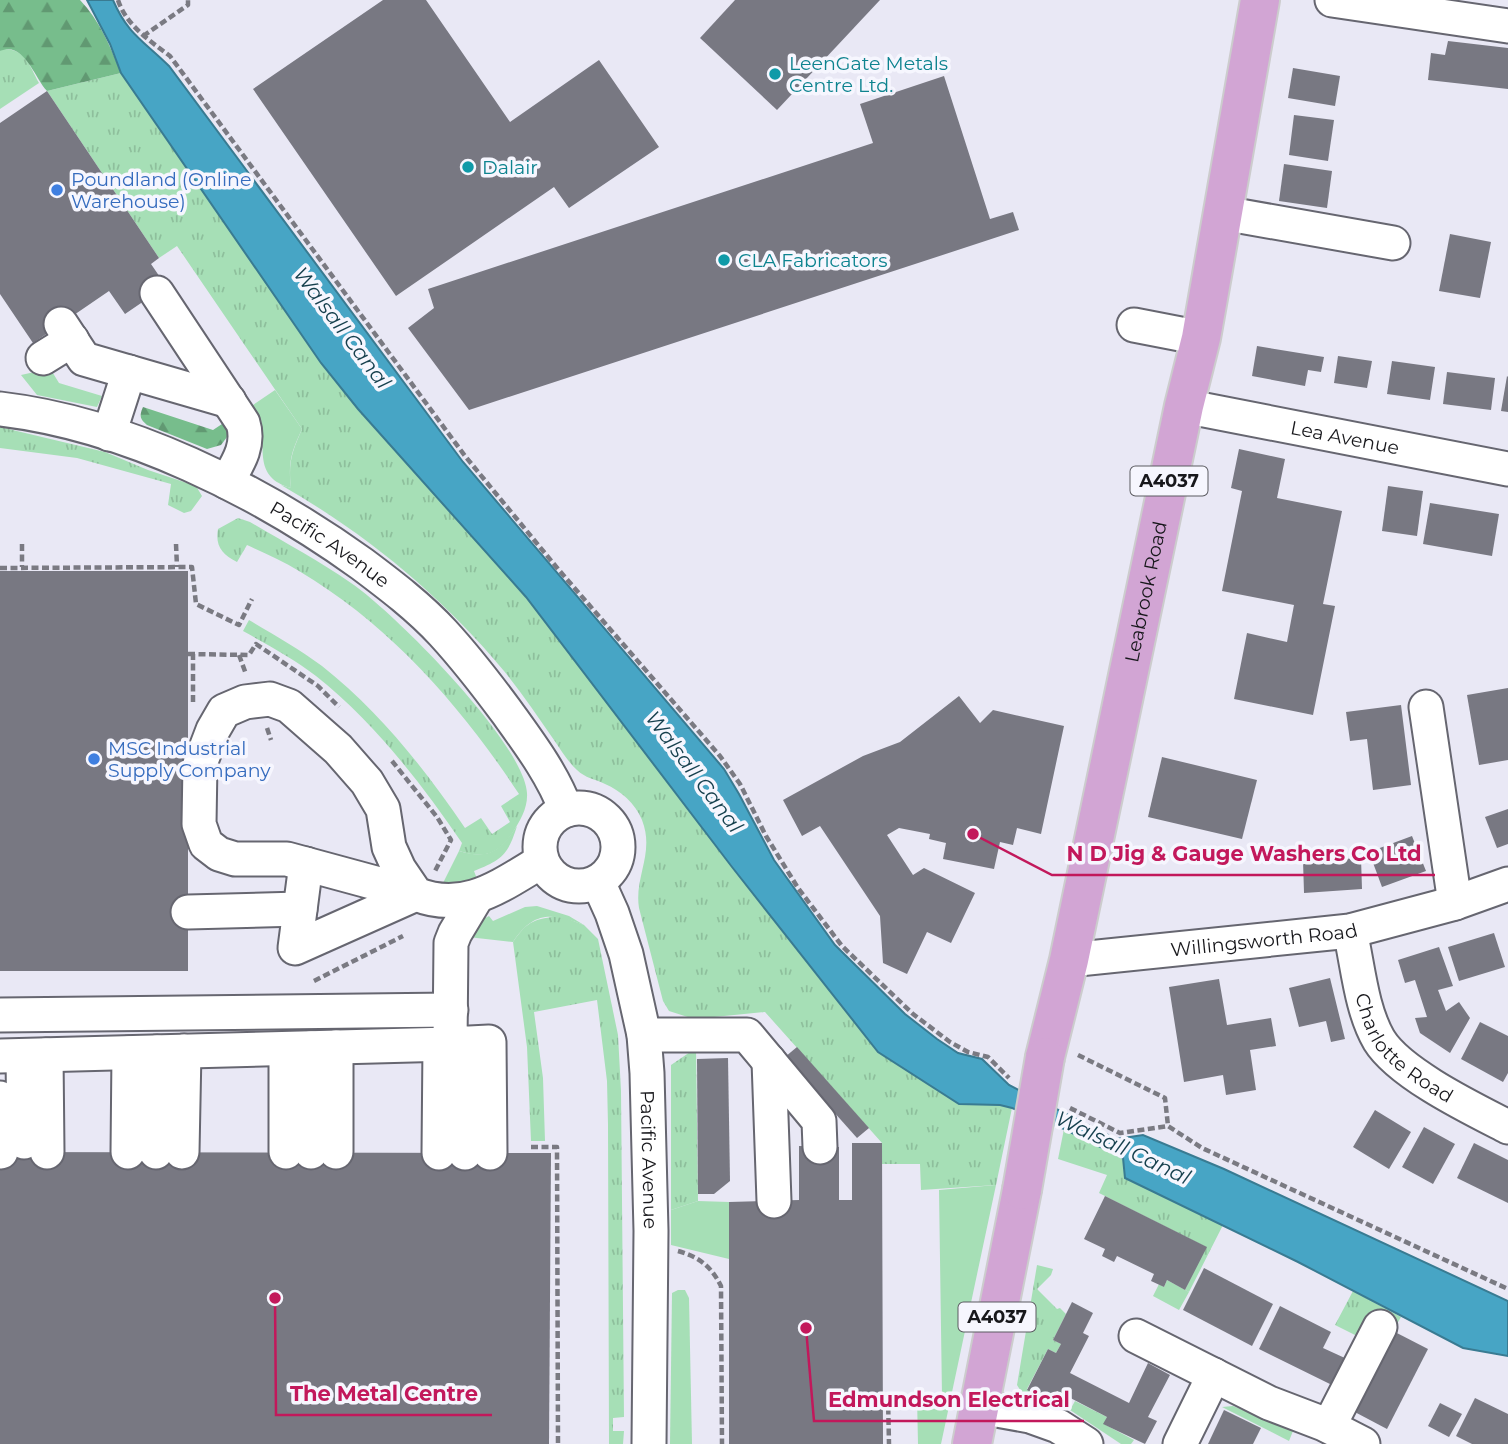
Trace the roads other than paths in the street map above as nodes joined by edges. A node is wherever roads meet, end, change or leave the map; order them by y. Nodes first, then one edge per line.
1 (1260, 0) edge
2 (1332, 0) edge
3 (1508, 26) edge
4 (1223, 213) junction
5 (1393, 243) dead end
6 (157, 293) dead end
7 (1133, 324) dead end
8 (1200, 338) junction
9 (43, 358) dead end
10 (129, 372) junction
11 (229, 401) junction
12 (1184, 406) junction
13 (0, 409) edge
14 (109, 434) junction
15 (1508, 469) edge
16 (227, 482) junction
17 (289, 706) junction
18 (1426, 708) dead end
19 (566, 810) junction
20 (542, 861) junction
21 (296, 862) junction
22 (598, 882) junction
23 (1508, 884) edge
24 (423, 897) junction
25 (476, 898) junction
26 (1455, 903) junction
27 (299, 920) junction
28 (188, 921) dead end
29 (1350, 931) junction
30 (1069, 960) junction
31 (451, 1010) junction
32 (0, 1015) edge
33 (644, 1035) junction
34 (451, 1044) junction
35 (311, 1048) junction
36 (157, 1052) junction
37 (17, 1059) edge
38 (769, 1061) junction
39 (1508, 1127) edge
40 (820, 1147) dead end
41 (24, 1152) edge
42 (774, 1201) dead end
43 (1380, 1326) dead end
44 (1136, 1336) dead end
45 (1214, 1375) junction
46 (980, 1407) junction
47 (1329, 1426) junction
48 (649, 1444) edge
49 (972, 1444) edge
50 (1086, 1444) edge
51 (1180, 1444) edge
52 (1363, 1444) edge

1 - 4 main road, Leabrook Road / A4037
2 - 3 street
4 - 5 street
4 - 8 main road, Leabrook Road / A4037
6 - 11 street
7 - 8 street
8 - 12 main road, Leabrook Road / A4037
9 - 10 street
10 - 11 street
10 - 14 street
11 - 16 street
12 - 15 street, Lea Avenue
12 - 30 main road, Leabrook Road / A4037
13 - 14 street, Pacific Avenue
14 - 16 street, Pacific Avenue
16 - 19 street, Pacific Avenue
17 - 21 street
17 - 21 street
17 - 24 street
18 - 26 street
19 - 20 street
19 - 22 street
20 - 22 street
20 - 25 street
21 - 24 street
21 - 27 street
22 - 33 street, Pacific Avenue
23 - 26 street, Willingsworth Road
24 - 25 street
24 - 27 street
25 - 31 street
26 - 29 street, Willingsworth Road
27 - 28 street
29 - 30 street, Willingsworth Road
29 - 39 street, Charlotte Road
30 - 46 main road, Leabrook Road / A4037, bridge
31 - 32 street
31 - 34 street
33 - 38 street
33 - 48 street, Pacific Avenue
34 - 34 street
34 - 35 street
35 - 35 street
35 - 36 street
36 - 36 street
36 - 37 street
37 - 41 street
37 - 41 street
38 - 40 street
38 - 42 street
43 - 47 street
44 - 45 street
45 - 47 street
45 - 51 street
46 - 49 main road, A4037
46 - 50 street
47 - 52 street

